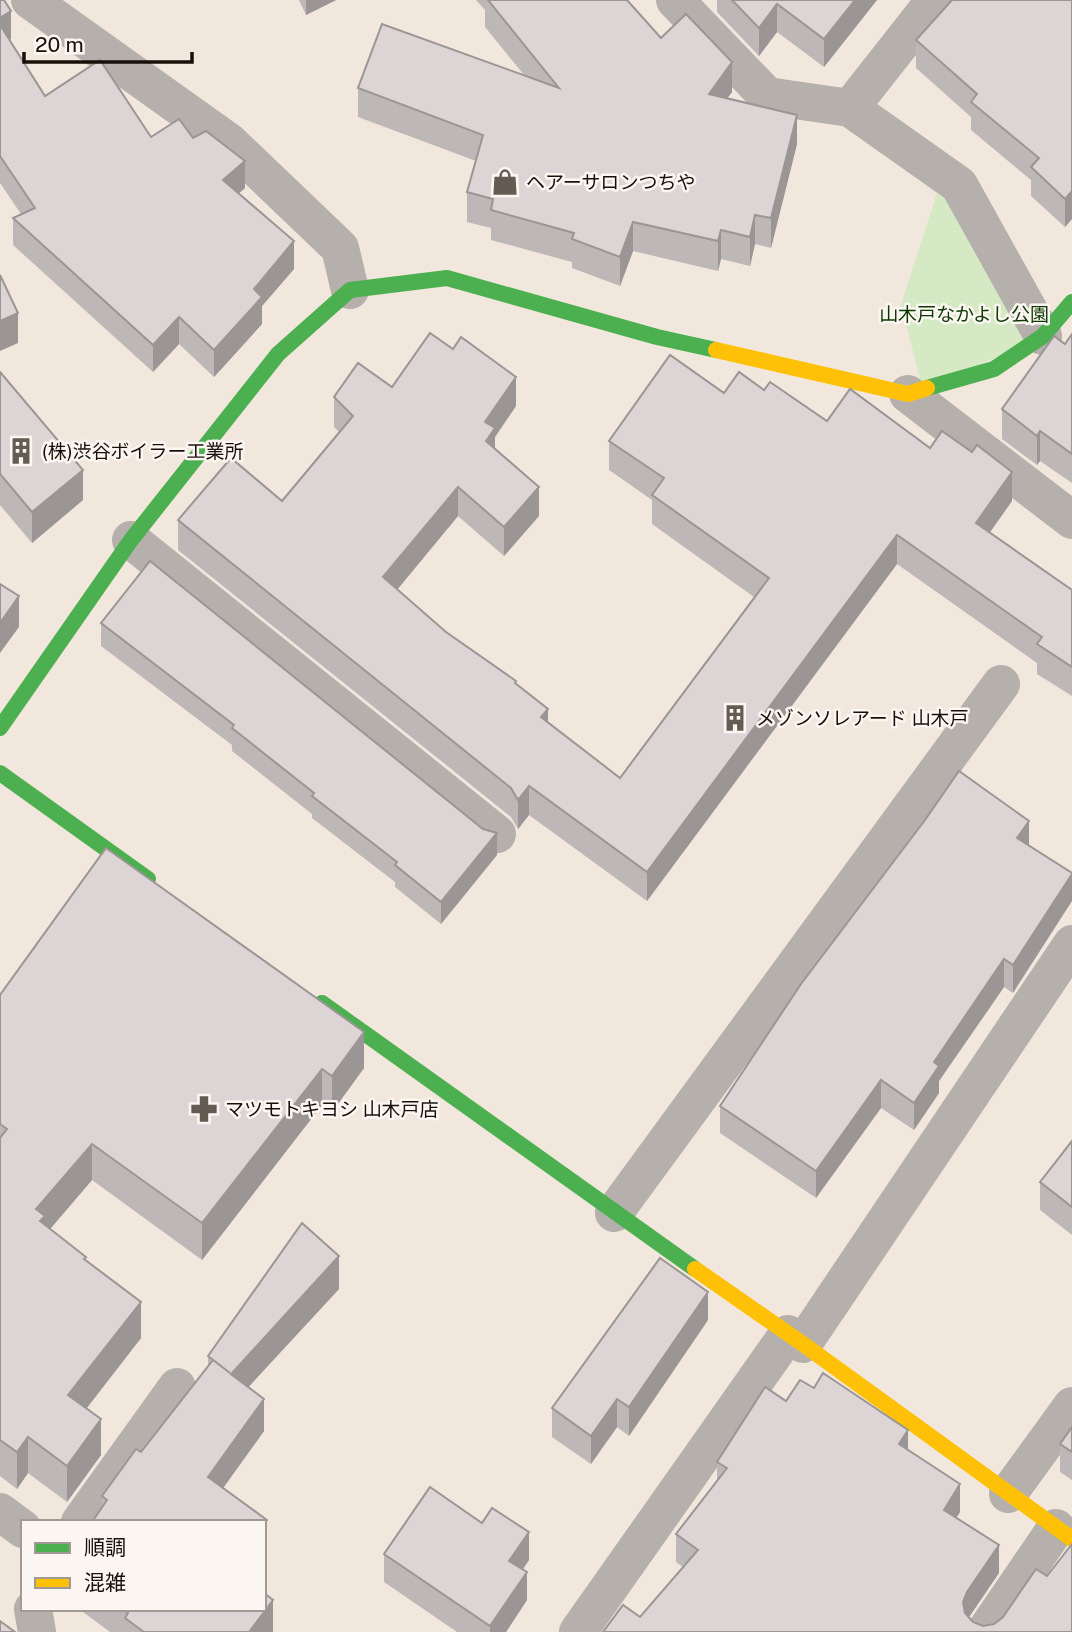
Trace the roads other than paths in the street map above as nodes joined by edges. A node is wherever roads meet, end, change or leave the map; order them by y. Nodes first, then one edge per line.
1 (30, 0) edge
2 (675, 0) edge
3 (935, 0) edge
4 (850, 108) junction
5 (350, 290) junction
6 (1072, 302) edge
7 (1043, 336) junction
8 (908, 394) junction
9 (1072, 520) edge
10 (131, 540) junction
11 (1001, 684) dead end
12 (0, 728) edge
13 (0, 773) edge
14 (497, 834) edge
15 (159, 887) edge
16 (1072, 944) edge
17 (307, 993) edge
18 (614, 1213) junction
19 (796, 1339) junction
20 (177, 1387) dead end
21 (1072, 1406) edge
22 (1008, 1494) junction
23 (0, 1512) edge
24 (81, 1520) edge
25 (21, 1528) edge
26 (1064, 1534) edge
27 (33, 1611) edge
28 (37, 1632) edge
29 (578, 1632) edge
30 (985, 1632) edge

1 - 5 street
2 - 4 street
3 - 4 street
4 - 7 street
5 - 8 street
5 - 10 street
6 - 7 street
7 - 8 street
8 - 9 street
10 - 12 street
10 - 14 street
11 - 18 street
13 - 15 street
16 - 19 street
17 - 18 street
18 - 19 street
19 - 22 street
19 - 29 street
20 - 24 street
21 - 22 street
22 - 26 street
23 - 25 street
26 - 30 street
27 - 28 street

